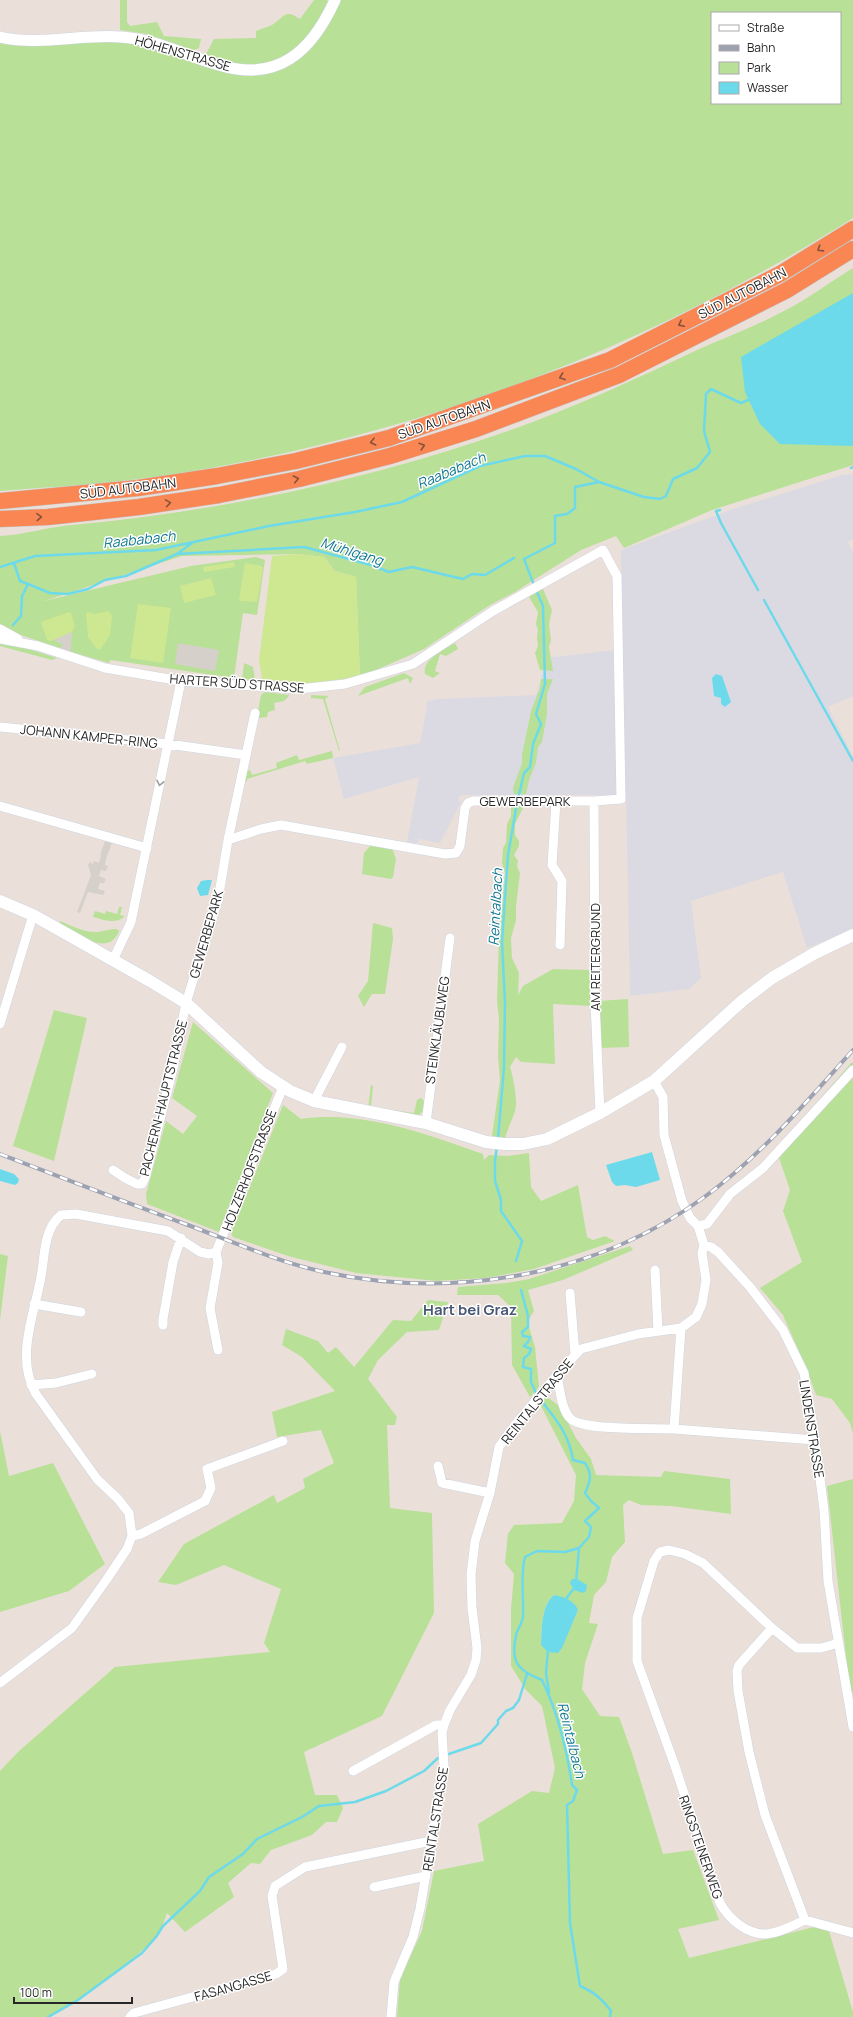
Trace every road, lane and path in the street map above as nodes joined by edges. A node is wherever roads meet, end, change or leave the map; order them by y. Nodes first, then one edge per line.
1 (335, 0) edge
2 (0, 37) edge
3 (853, 229) edge
4 (853, 249) edge
5 (0, 501) edge
6 (0, 519) edge
7 (616, 576) joint
8 (0, 629) edge
9 (0, 639) edge
10 (26, 643) junction
11 (181, 681) junction
12 (255, 713) dead end
13 (0, 727) edge
14 (168, 744) junction
15 (246, 755) junction
16 (556, 801) junction
17 (594, 801) junction
18 (0, 806) edge
19 (228, 840) junction
20 (147, 848) junction
21 (0, 902) edge
22 (33, 915) junction
23 (853, 936) edge
24 (450, 938) dead end
25 (560, 945) dead end
26 (113, 960) junction
27 (186, 1003) junction
28 (0, 1024) edge
29 (342, 1047) dead end
30 (853, 1070) edge
31 (654, 1081) junction
32 (283, 1087) junction
33 (314, 1101) junction
34 (600, 1113) junction
35 (426, 1123) junction
36 (113, 1170) dead end
37 (698, 1226) junction
38 (181, 1238) junction
39 (704, 1245) junction
40 (216, 1252) junction
41 (655, 1270) dead end
42 (570, 1293) dead end
43 (34, 1304) junction
44 (81, 1312) dead end
45 (163, 1325) dead end
46 (681, 1328) junction
47 (658, 1331) junction
48 (218, 1350) dead end
49 (575, 1354) junction
50 (92, 1374) dead end
51 (556, 1376) junction
52 (31, 1385) junction
53 (674, 1429) junction
54 (815, 1440) junction
55 (283, 1441) dead end
56 (438, 1466) dead end
57 (490, 1493) junction
58 (132, 1536) junction
59 (772, 1628) junction
60 (839, 1643) junction
61 (0, 1683) edge
62 (444, 1725) junction
63 (853, 1727) edge
64 (353, 1771) dead end
65 (431, 1841) junction
66 (426, 1876) junction
67 (374, 1887) dead end
68 (806, 1920) junction
69 (853, 1933) edge
70 (130, 2017) edge
71 (391, 2017) edge

1 - 2 street, HÖHENSTRASSE
3 -> 5 highway, SÜD AUTOBAHN
6 -> 4 highway, SÜD AUTOBAHN
7 - 11 street, HARTER SÜD STRASSE
7 - 17 street, GEWERBEPARK
8 - 10 street, HARTER SÜD STRASSE
9 - 10 street, HARTER SÜD STRASSE
10 - 11 street, HARTER SÜD STRASSE
11 - 14 street
12 - 15 street, GEWERBEPARK
13 - 14 street, JOHANN KAMPER-RING
14 - 15 street
14 -> 20 street, JOHANN KAMPER-RING
15 - 19 street, GEWERBEPARK
16 - 17 street, GEWERBEPARK
16 - 19 street, GEWERBEPARK
16 - 25 street
17 - 34 street, AM REITERGRUND
18 - 20 street
19 - 27 street, GEWERBEPARK
20 - 26 street, JOHANN KAMPER-RING
21 - 22 main road, PACHERN-HAUPTSTRASSE
22 - 26 main road, PACHERN-HAUPTSTRASSE
22 - 28 street
23 - 31 main road, PACHERN-HAUPTSTRASSE
24 - 35 street, STEINKLÄUBLWEG
26 - 27 main road, PACHERN-HAUPTSTRASSE
27 - 32 main road, PACHERN-HAUPTSTRASSE
27 - 36 street, PACHERN-HAUPTSTRASSE
29 - 33 street
30 - 37 street
31 - 34 main road, PACHERN-HAUPTSTRASSE
31 - 37 street
32 - 33 main road, PACHERN-HAUPTSTRASSE
32 - 40 street, HOLZERHOFSTRASSE
33 - 35 main road, PACHERN-HAUPTSTRASSE
34 - 35 main road, PACHERN-HAUPTSTRASSE
37 - 39 street
38 - 40 street
38 - 43 street
38 - 45 street
39 - 46 street
39 - 54 street, LINDENSTRASSE
40 - 48 street, HOLZERHOFSTRASSE
41 - 47 street
42 - 49 street
43 - 44 street
43 - 52 street
46 - 47 street, REINTALSTRASSE
46 - 53 street
47 - 49 street, REINTALSTRASSE
49 - 51 street, REINTALSTRASSE
50 - 52 street
51 - 53 street
51 - 57 street, REINTALSTRASSE
52 - 58 street
53 - 54 street
54 - 60 street, LINDENSTRASSE
55 - 58 street
56 - 57 street
57 - 62 street, REINTALSTRASSE
58 - 61 street
59 - 60 street, RINGSTEINERWEG
59 - 68 street
59 - 68 street, RINGSTEINERWEG
60 - 63 street, LINDENSTRASSE
62 - 64 street
62 - 65 street, REINTALSTRASSE
65 - 66 street, REINTALSTRASSE
65 - 70 street, FASANGASSE
66 - 67 street
66 - 71 street, REINTALSTRASSE
68 - 69 street

